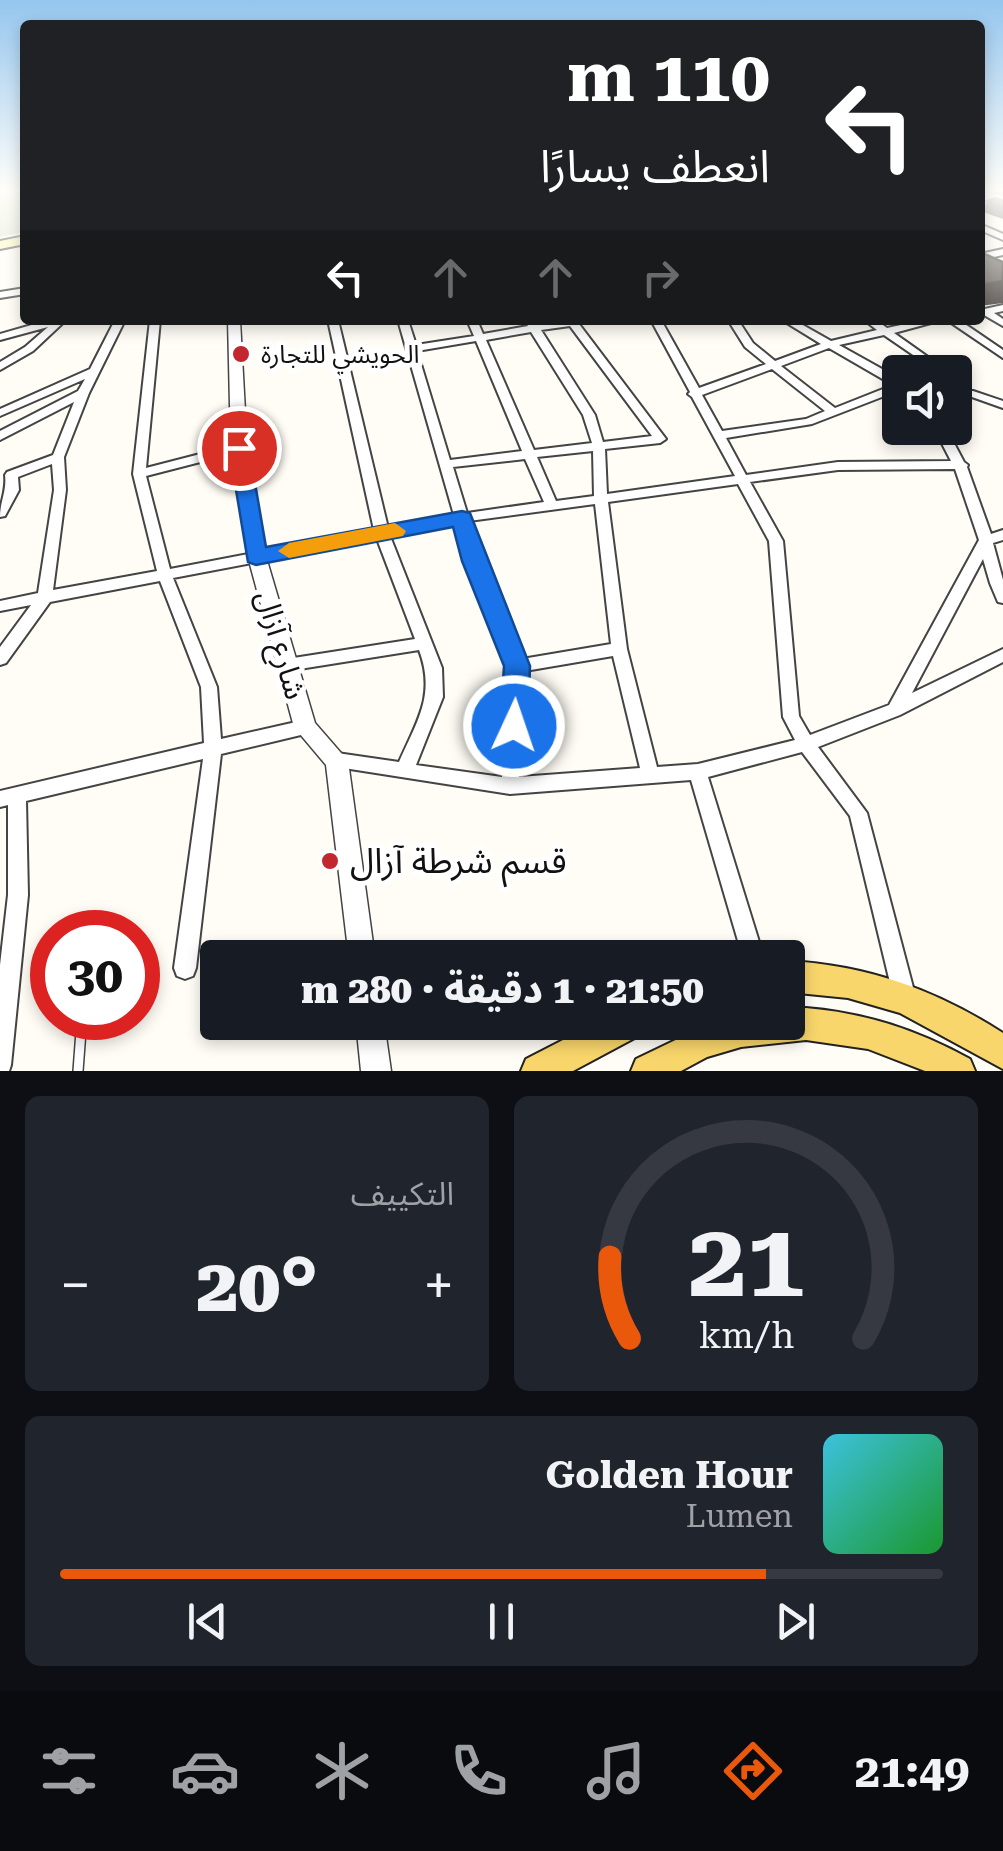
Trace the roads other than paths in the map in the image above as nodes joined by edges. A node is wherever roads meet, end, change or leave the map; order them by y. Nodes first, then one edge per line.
1 (43, 325) edge
2 (55, 325) edge
3 (117, 325) edge
4 (155, 325) edge
5 (234, 325) edge
6 (335, 325) edge
7 (405, 325) edge
8 (475, 325) edge
9 (529, 325) edge
10 (534, 325) edge
11 (580, 325) edge
12 (659, 325) edge
13 (736, 325) edge
14 (796, 325) edge
15 (878, 325) edge
16 (908, 325) edge
17 (960, 325) edge
18 (884, 329) junction
19 (0, 338) edge
20 (482, 338) junction
21 (830, 344) junction
22 (412, 349) junction
23 (1003, 354) edge
24 (920, 355) edge
25 (773, 365) junction
26 (0, 367) edge
27 (91, 372) junction
28 (882, 374) edge
29 (83, 392) junction
30 (882, 392) edge
31 (694, 394) junction
32 (973, 394) edge
33 (1003, 405) edge
34 (833, 412) junction
35 (0, 413) edge
36 (720, 434) junction
37 (0, 436) edge
38 (950, 445) edge
39 (239, 448) junction
40 (599, 448) junction
41 (530, 454) junction
42 (58, 457) junction
43 (447, 464) junction
44 (962, 465) junction
45 (140, 474) junction
46 (741, 481) junction
47 (601, 500) junction
48 (552, 506) junction
49 (0, 513) edge
50 (462, 518) junction
51 (382, 533) junction
52 (1003, 535) edge
53 (986, 540) junction
54 (256, 556) junction
55 (165, 576) junction
56 (45, 598) junction
57 (1003, 598) edge
58 (0, 606) edge
59 (424, 643) junction
60 (619, 649) junction
61 (1003, 655) edge
62 (0, 659) edge
63 (286, 666) junction
64 (517, 666) junction
65 (894, 710) junction
66 (306, 727) junction
67 (806, 744) junction
68 (213, 750) junction
69 (337, 761) junction
70 (404, 771) junction
71 (698, 772) junction
72 (651, 777) junction
73 (510, 786) junction
74 (8, 797) edge
75 (9, 899) edge
76 (360, 940) edge
77 (749, 940) edge
78 (185, 968) dead end
79 (805, 977) edge
80 (904, 995) junction
81 (80, 1040) edge
82 (372, 1040) edge
83 (599, 1040) edge
84 (1003, 1052) edge
85 (0, 1065) edge
86 (78, 1071) edge
87 (376, 1071) edge
88 (538, 1071) edge
89 (648, 1071) edge
90 (958, 1071) edge

1 - 19 street
2 - 26 street
3 - 27 street
4 - 45 street
5 - 39 street, شارع آزال
6 - 51 street
7 - 22 street
8 - 20 street
9 - 20 street
10 - 40 street
11 - 40 street
12 - 31 street
13 - 25 street
14 - 21 street
15 - 18 street
16 - 18 street
17 - 23 street
18 - 21 street
18 - 24 street
20 - 22 street
20 - 41 street
21 - 25 street
21 - 28 street
22 - 43 street
25 - 31 street
25 - 34 street
27 - 29 street
27 - 35 street
29 - 37 street
29 - 42 street
30 - 34 street
31 - 36 street
32 - 33 street
34 - 36 street
36 - 46 street
38 - 44 street
39 - 45 street
39 - 54 street, شارع آزال
40 - 41 street
40 - 47 street
41 - 43 street
41 - 48 street
42 - 49 street
42 - 56 street
43 - 50 street
44 - 46 street
44 - 53 street
45 - 55 street
46 - 47 street
46 - 67 street
47 - 48 street
47 - 60 street
48 - 50 street
50 - 51 street
50 - 64 street
51 - 54 street
51 - 59 street
52 - 53 street
53 - 57 street
53 - 65 street
54 - 55 street
54 - 63 street, شارع آزال
55 - 56 street
55 - 68 street
56 - 58 street
56 - 62 street
59 - 63 street
59 - 70 street
60 - 64 street
60 - 72 street
61 - 65 street
63 - 66 street, شارع آزال
64 - 73 street
65 - 67 street
66 - 68 street
66 - 69 street, شارع آزال
67 - 71 street
67 - 80 street
68 - 74 street
68 - 78 street
69 - 70 street
69 - 76 street
70 - 73 street
71 - 72 street
71 - 77 street
72 - 73 street
74 - 75 street
75 - 85 street
79 - 80 main road
80 - 84 main road
81 - 86 lane
82 - 87 street
83 - 88 main road
89 - 90 main road

